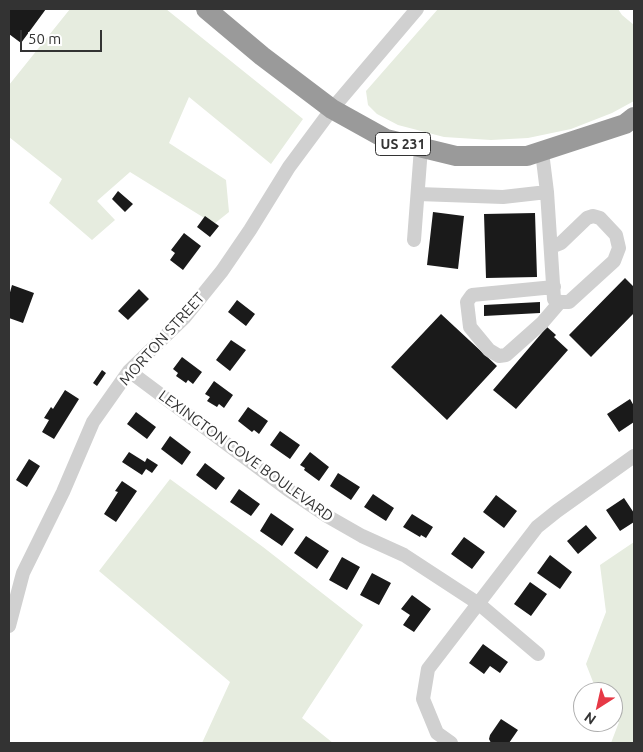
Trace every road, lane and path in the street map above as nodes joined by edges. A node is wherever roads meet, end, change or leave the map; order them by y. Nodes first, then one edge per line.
1 (206, 9) edge
2 (418, 9) edge
3 (332, 110) junction
4 (634, 117) edge
5 (421, 148) junction
6 (542, 152) junction
7 (547, 192) junction
8 (418, 194) junction
9 (414, 240) dead end
10 (551, 247) junction
11 (554, 287) junction
12 (560, 302) junction
13 (129, 371) junction
14 (634, 456) edge
15 (479, 604) junction
16 (9, 626) edge
17 (538, 654) dead end
18 (451, 743) edge

1 - 3 highway, US 231
2 - 3 street, MORTON STREET
3 - 5 highway, US 231
3 - 13 street, MORTON STREET
4 - 6 highway, US 231
5 - 6 highway, US 231
5 - 8 street
6 - 7 street
7 - 8 street
7 - 10 street
8 - 9 street
10 - 11 street
10 - 12 street
11 - 12 street
11 - 12 street
13 - 15 street, LEXINGTON COVE BOULEVARD
13 - 16 street, MORTON STREET
14 - 15 street
15 - 17 street, LEXINGTON COVE BOULEVARD
15 - 18 street

